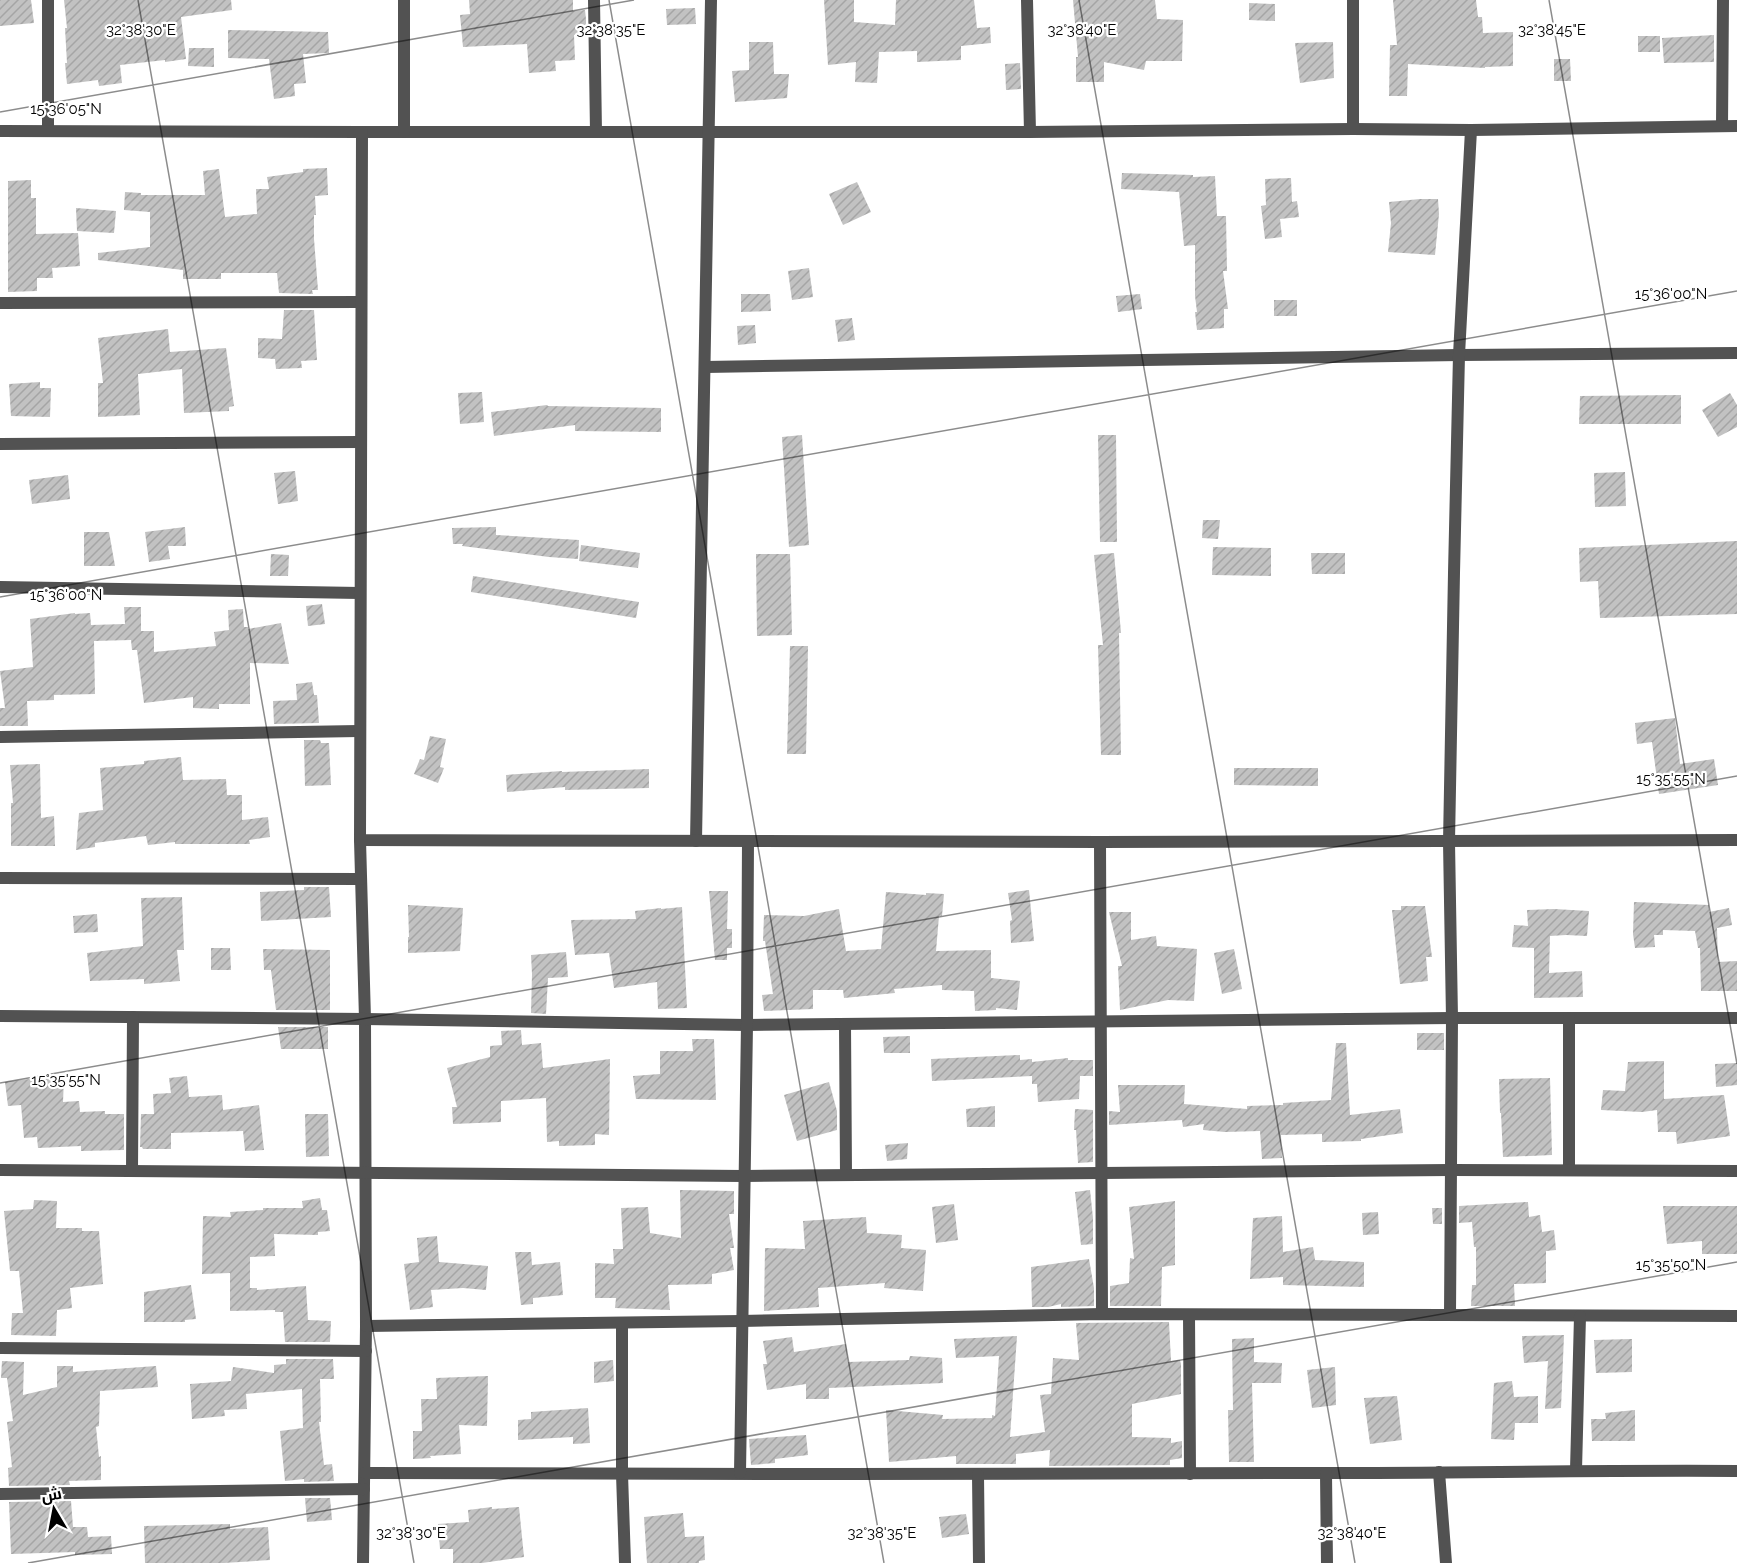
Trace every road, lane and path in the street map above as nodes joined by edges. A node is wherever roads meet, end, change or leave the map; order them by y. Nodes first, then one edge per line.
1 (48, 0) edge
2 (404, 0) edge
3 (594, 0) edge
4 (711, 0) edge
5 (1027, 0) edge
6 (1353, 0) edge
7 (1723, 0) edge
8 (1722, 126) junction
9 (1737, 126) edge
10 (1353, 129) junction
11 (48, 130) junction
12 (1471, 130) junction
13 (0, 131) edge
14 (362, 132) junction
15 (404, 132) junction
16 (596, 132) junction
17 (1030, 132) junction
18 (708, 133) junction
19 (0, 303) edge
20 (361, 303) junction
21 (1737, 353) edge
22 (1459, 355) junction
23 (705, 367) junction
24 (361, 442) junction
25 (0, 444) edge
26 (0, 587) edge
27 (360, 593) junction
28 (359, 731) junction
29 (0, 737) edge
30 (360, 840) junction
31 (1737, 840) edge
32 (696, 841) junction
33 (747, 841) junction
34 (1100, 842) junction
35 (1449, 842) junction
36 (0, 878) edge
37 (361, 879) junction
38 (0, 1016) edge
39 (133, 1017) junction
40 (1452, 1018) junction
41 (1569, 1018) junction
42 (1737, 1018) edge
43 (365, 1019) junction
44 (1101, 1022) junction
45 (845, 1024) junction
46 (747, 1025) junction
47 (0, 1170) edge
48 (132, 1170) junction
49 (1451, 1170) junction
50 (1569, 1170) junction
51 (1737, 1171) edge
52 (364, 1172) junction
53 (1102, 1173) junction
54 (846, 1175) junction
55 (744, 1176) junction
56 (1102, 1314) junction
57 (1189, 1315) junction
58 (1450, 1315) junction
59 (1580, 1316) junction
60 (1737, 1316) edge
61 (741, 1321) junction
62 (622, 1323) junction
63 (366, 1326) junction
64 (0, 1348) edge
65 (366, 1351) junction
66 (1576, 1470) junction
67 (1737, 1471) edge
68 (1439, 1472) junction
69 (365, 1473) junction
70 (740, 1473) junction
71 (1326, 1473) junction
72 (622, 1474) junction
73 (1190, 1474) junction
74 (978, 1475) junction
75 (364, 1489) junction
76 (0, 1494) edge
77 (363, 1563) edge
78 (625, 1563) edge
79 (979, 1563) edge
80 (1327, 1563) edge
81 (1446, 1563) edge

1 - 11 street
2 - 15 street
3 - 16 street
4 - 18 street
5 - 17 street
6 - 10 street
7 - 8 street
8 - 9 street
8 - 12 street
10 - 12 street
10 - 17 street
11 - 13 street
11 - 14 street
12 - 22 street
14 - 15 street
14 - 20 street
15 - 16 street
16 - 18 street
17 - 18 street
18 - 23 street
19 - 20 street
20 - 24 street
21 - 22 street
22 - 23 street
22 - 35 street
23 - 32 street
24 - 25 street
24 - 27 street
26 - 27 street
27 - 28 street
28 - 29 street
28 - 30 street
30 - 32 street
30 - 37 street
31 - 35 street
32 - 33 street
33 - 34 street
33 - 46 street
34 - 35 street
34 - 44 street
35 - 40 street
36 - 37 street
37 - 43 street
38 - 39 street
39 - 43 street
39 - 48 street
40 - 41 street
40 - 44 street
40 - 49 street
41 - 42 street
41 - 50 street
43 - 46 street
43 - 52 street
44 - 45 street
44 - 53 street
45 - 46 street
45 - 54 street
46 - 55 street
47 - 48 street
48 - 52 street
49 - 50 street
49 - 53 street
49 - 58 street
50 - 51 street
52 - 55 street
52 - 63 street
53 - 54 street
53 - 56 street
54 - 55 street
55 - 61 street
56 - 57 street
56 - 61 street
57 - 58 street
57 - 73 street
58 - 59 street
59 - 60 street
59 - 66 street
61 - 62 street
61 - 70 street
62 - 63 street
62 - 72 street
63 - 65 street
64 - 65 street
65 - 69 street
66 - 67 street
66 - 68 street
68 - 71 street
68 - 81 street
69 - 72 street
69 - 75 street
70 - 72 street
70 - 74 street
71 - 73 street
71 - 80 street
72 - 78 street
73 - 74 street
74 - 79 street
75 - 76 street
75 - 77 street

